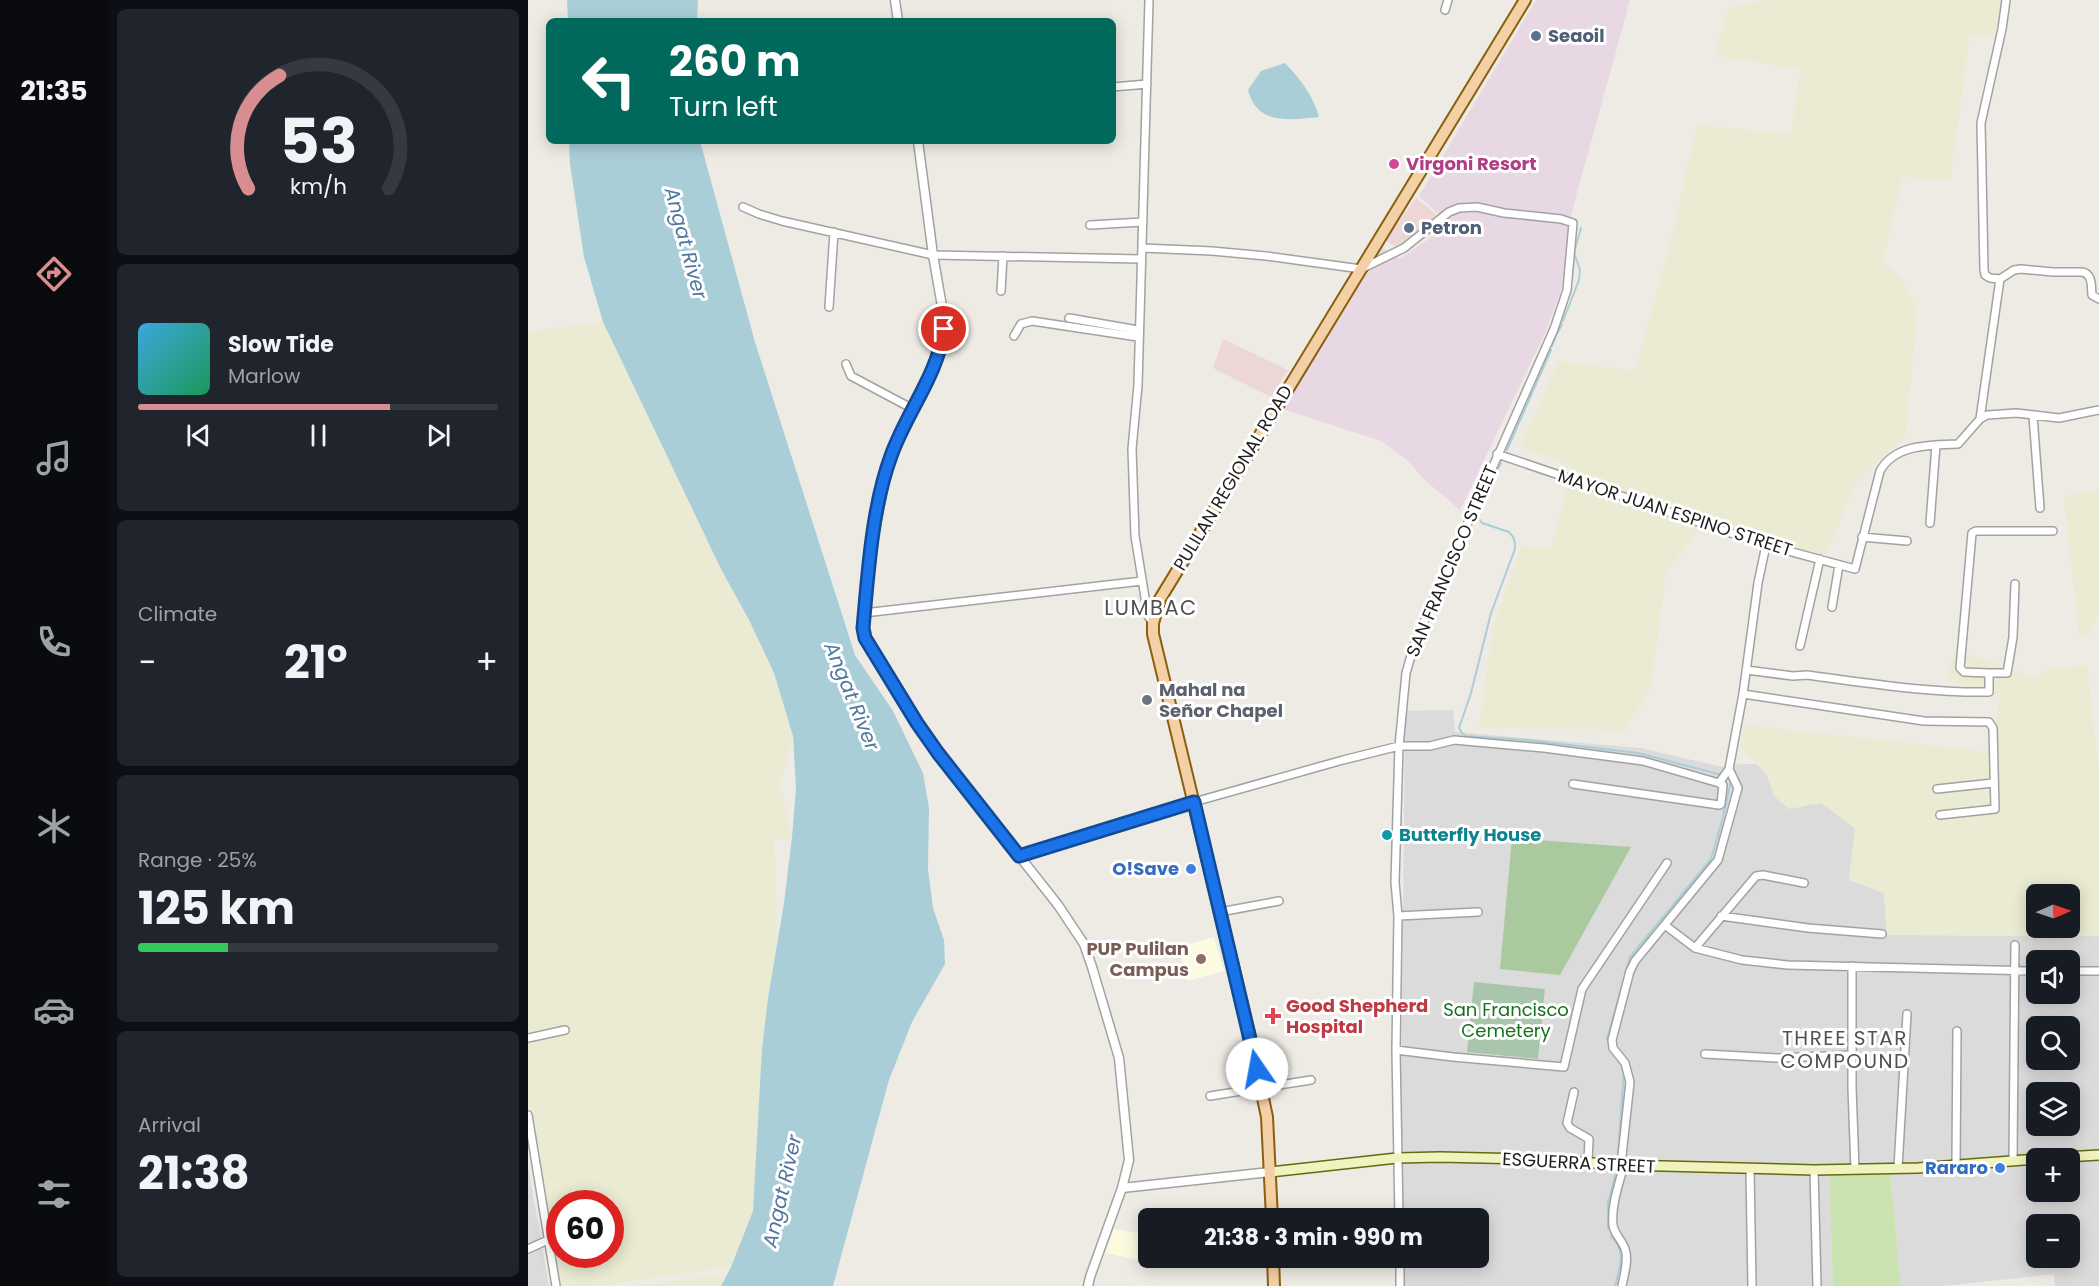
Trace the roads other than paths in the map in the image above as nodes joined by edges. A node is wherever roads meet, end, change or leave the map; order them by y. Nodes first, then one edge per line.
1 (895, 0) edge
2 (1149, 0) edge
3 (1448, 0) edge
4 (1524, 0) edge
5 (2006, 0) edge
6 (1445, 10) dead end
7 (898, 18) edge
8 (1147, 84) junction
9 (1116, 87) edge
10 (918, 144) edge
11 (743, 207) dead end
12 (1143, 222) junction
13 (1090, 225) dead end
14 (834, 232) junction
15 (1142, 248) junction
16 (933, 255) junction
17 (1003, 256) junction
18 (1141, 259) junction
19 (1361, 269) junction
20 (2000, 279) junction
21 (1001, 291) dead end
22 (2099, 299) edge
23 (829, 307) dead end
24 (1070, 318) dead end
25 (1138, 333) junction
26 (1014, 336) dead end
27 (846, 364) dead end
28 (913, 409) junction
29 (2099, 410) edge
30 (2033, 416) junction
31 (1980, 419) junction
32 (1936, 445) junction
33 (1497, 454) junction
34 (2040, 508) dead end
35 (1930, 523) dead end
36 (2053, 531) dead end
37 (1862, 537) junction
38 (1907, 541) dead end
39 (1766, 545) junction
40 (1820, 559) junction
41 (1839, 565) junction
42 (1142, 581) junction
43 (2015, 585) dead end
44 (1832, 607) dead end
45 (864, 613) junction
46 (1153, 622) junction
47 (1800, 646) dead end
48 (1746, 670) junction
49 (1989, 673) junction
50 (1743, 694) junction
51 (1399, 746) junction
52 (1729, 769) junction
53 (1719, 783) junction
54 (1993, 783) junction
55 (1573, 784) dead end
56 (1937, 789) dead end
57 (1194, 802) junction
58 (1940, 815) dead end
59 (1019, 856) junction
60 (1667, 863) dead end
61 (1803, 883) dead end
62 (1279, 901) dead end
63 (1220, 912) junction
64 (1478, 912) dead end
65 (1398, 916) junction
66 (1720, 916) junction
67 (1666, 926) junction
68 (1882, 934) dead end
69 (2015, 945) dead end
70 (1695, 948) junction
71 (1852, 966) junction
72 (2015, 971) junction
73 (2026, 971) edge
74 (2080, 971) edge
75 (2099, 971) edge
76 (1907, 1014) dead end
77 (566, 1030) dead end
78 (1957, 1031) dead end
79 (528, 1038) edge
80 (1396, 1050) junction
81 (1705, 1054) dead end
82 (1852, 1055) junction
83 (1311, 1080) dead end
84 (1261, 1088) junction
85 (1574, 1092) dead end
86 (1210, 1096) dead end
87 (528, 1115) edge
88 (2099, 1155) edge
89 (2080, 1156) edge
90 (1397, 1158) junction
91 (2026, 1159) edge
92 (2013, 1160) junction
93 (1588, 1163) junction
94 (1623, 1165) junction
95 (1956, 1165) junction
96 (1898, 1168) junction
97 (1750, 1169) junction
98 (1855, 1169) junction
99 (1814, 1170) junction
100 (1270, 1172) junction
101 (1122, 1188) junction
102 (1272, 1208) edge
103 (1399, 1208) edge
104 (546, 1227) edge
105 (546, 1240) edge
106 (528, 1249) edge
107 (553, 1268) edge
108 (1273, 1268) edge
109 (1400, 1268) edge
110 (556, 1286) edge
111 (1088, 1286) edge
112 (1274, 1286) edge
113 (1401, 1286) edge
114 (1622, 1286) edge
115 (1752, 1286) edge
116 (1817, 1286) edge

1 - 7 street
2 - 8 street
3 - 6 street
4 - 19 main road, PULILAN REGIONAL ROAD
5 - 20 street
8 - 9 street
8 - 12 street
10 - 16 street
11 - 14 street
12 - 13 street
12 - 15 street
14 - 16 street
14 - 23 street
15 - 18 street
15 - 19 street
16 - 17 street
16 - 28 street
17 - 18 street
17 - 21 street
18 - 25 street
19 - 33 street, SAN FRANCISCO STREET
19 - 46 main road, PULILAN REGIONAL ROAD
20 - 22 street
20 - 31 street
24 - 25 street
25 - 26 street
25 - 42 street
27 - 28 street
28 - 45 street
29 - 30 street
30 - 31 street
30 - 34 street
31 - 32 street
32 - 35 street
32 - 37 street
33 - 39 street, MAYOR JUAN ESPINO STREET
33 - 51 street, SAN FRANCISCO STREET
36 - 49 street
37 - 38 street
37 - 41 street, MAYOR JUAN ESPINO STREET
39 - 40 street, MAYOR JUAN ESPINO STREET
39 - 48 street
40 - 41 street, MAYOR JUAN ESPINO STREET
40 - 47 street
41 - 44 street
42 - 45 street
42 - 46 street
43 - 49 street
45 - 59 street
46 - 57 main road, PULILAN REGIONAL ROAD
48 - 49 street
48 - 50 street
50 - 52 street
50 - 54 street
51 - 53 street
51 - 57 street
51 - 65 street, SAN FRANCISCO STREET
52 - 53 street
52 - 67 street
53 - 55 street
54 - 56 street
54 - 58 street
57 - 59 street
57 - 63 main road, PULILAN REGIONAL ROAD
59 - 101 street
60 - 80 street
61 - 66 street
62 - 63 street
63 - 84 main road, PULILAN REGIONAL ROAD
64 - 65 street
65 - 80 street, SAN FRANCISCO STREET
66 - 68 street
66 - 70 street
67 - 70 street
67 - 94 street
69 - 72 street
70 - 71 street
71 - 72 street
71 - 82 street
72 - 73 street
72 - 92 street
74 - 75 street
76 - 96 street
77 - 79 street
78 - 95 street
80 - 90 street, SAN FRANCISCO STREET
81 - 82 street
82 - 98 street
83 - 84 street
84 - 86 street
84 - 100 main road, PULILAN REGIONAL ROAD
85 - 93 street
87 - 104 street
88 - 89 main road
90 - 93 main road, ESGUERRA STREET
90 - 100 main road, ESGUERRA STREET
90 - 103 street, SAN FRANCISCO STREET
91 - 92 main road, ESGUERRA STREET
92 - 95 main road, ESGUERRA STREET
93 - 94 main road, ESGUERRA STREET
94 - 97 main road, ESGUERRA STREET
94 - 114 street
95 - 96 main road, ESGUERRA STREET
96 - 98 main road, ESGUERRA STREET
97 - 99 main road, ESGUERRA STREET
97 - 115 street
98 - 99 main road, ESGUERRA STREET
99 - 116 street
100 - 101 street, ESGUERRA STREET
100 - 102 main road, PULILAN REGIONAL ROAD
101 - 111 street
105 - 106 street
107 - 110 street
108 - 112 main road
109 - 113 street

